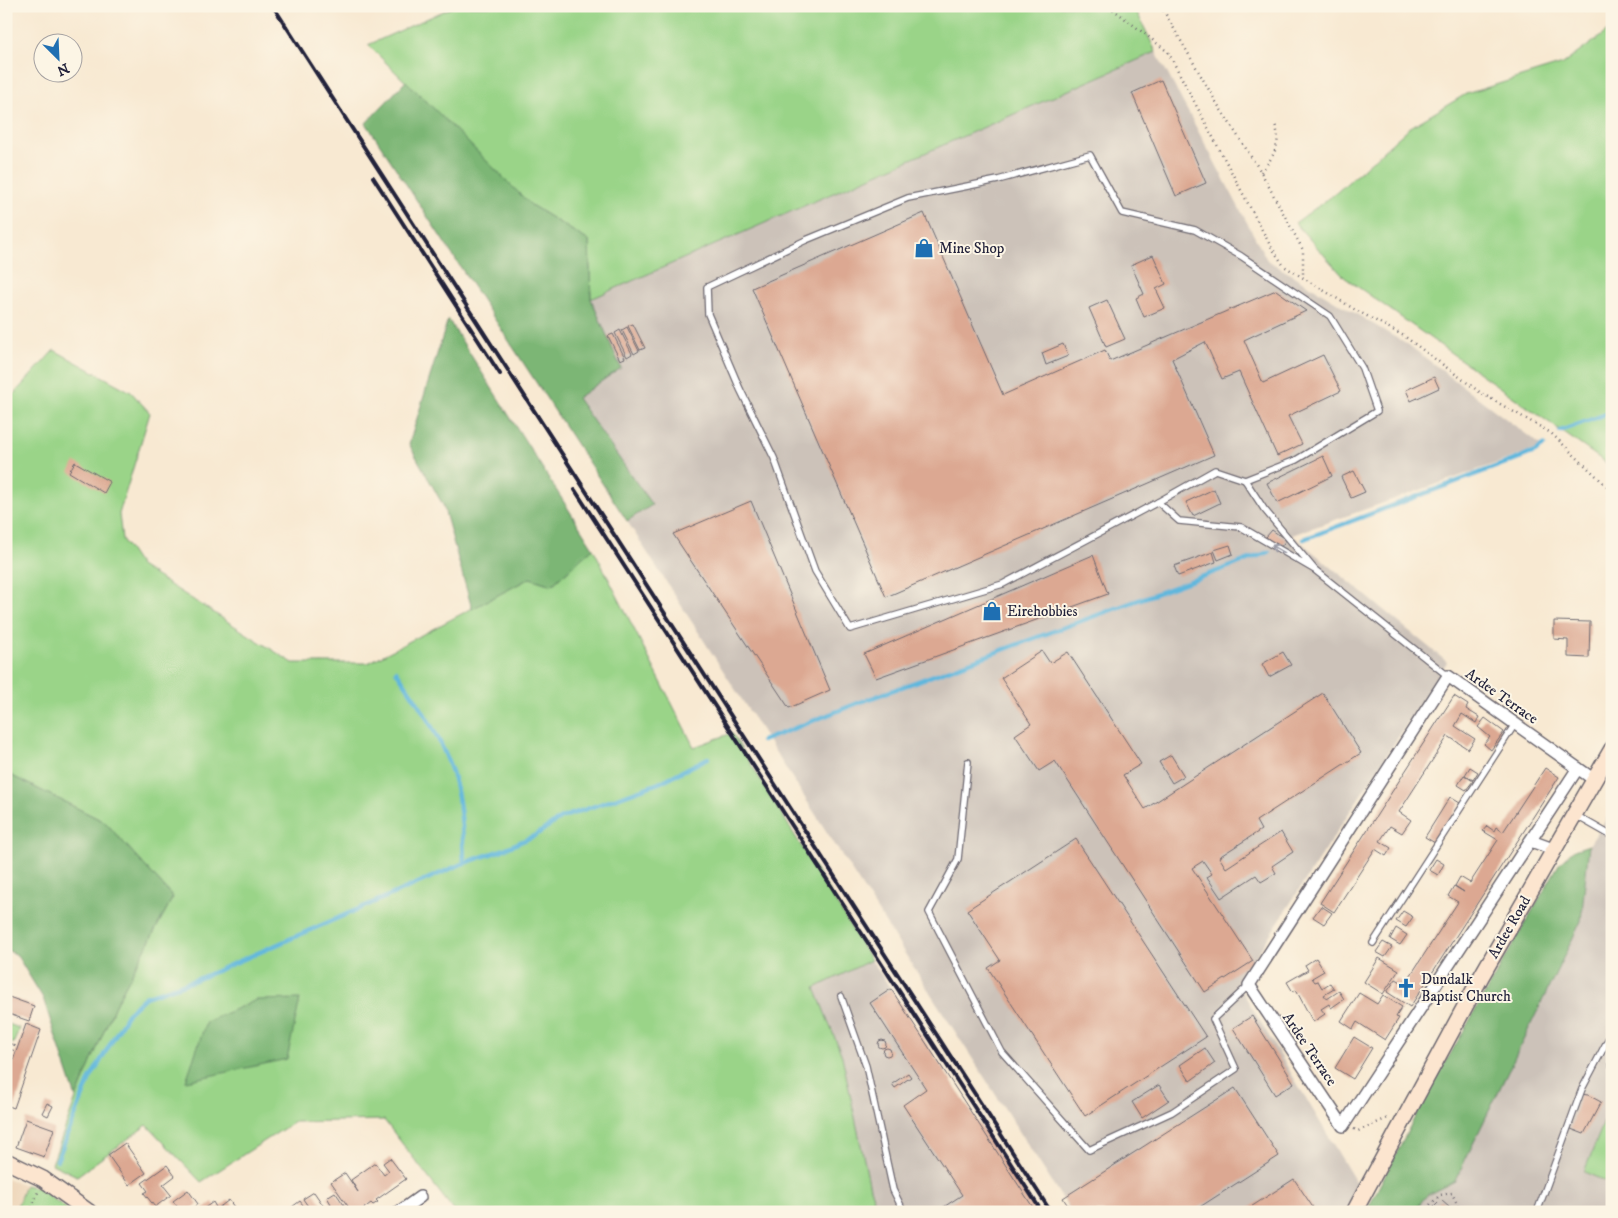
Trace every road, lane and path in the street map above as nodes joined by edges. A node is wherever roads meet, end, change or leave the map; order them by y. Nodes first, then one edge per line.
1 (1109, 6) edge
2 (1161, 6) edge
3 (1274, 122) dead end
4 (1261, 172) junction
5 (1303, 277) junction
6 (1244, 480) junction
7 (1612, 491) edge
8 (1158, 502) junction
9 (1315, 570) junction
10 (1448, 676) junction
11 (1515, 724) junction
12 (1612, 749) edge
13 (968, 762) dead end
14 (1578, 768) junction
15 (1594, 779) junction
16 (1573, 814) junction
17 (1612, 836) edge
18 (1531, 840) junction
19 (1553, 849) junction
20 (1373, 943) dead end
21 (1249, 986) junction
22 (841, 996) dead end
23 (1612, 1032) edge
24 (6, 1045) edge
25 (1612, 1060) edge
26 (1612, 1065) edge
27 (6, 1068) edge
28 (1403, 1120) junction
29 (1343, 1126) junction
30 (6, 1161) edge
31 (39, 1188) dead end
32 (420, 1197) dead end
33 (1458, 1206) dead end
34 (30, 1212) edge
35 (89, 1212) edge
36 (399, 1212) edge
37 (904, 1212) edge
38 (1354, 1212) edge
39 (1423, 1212) edge
40 (1537, 1212) edge

1 - 5 path
2 - 4 path
3 - 4 path
4 - 5 path
5 - 7 path
6 - 8 lane
6 - 8 lane
6 - 9 lane
9 -> 8 lane
9 - 10 lane
10 - 11 street, Ardee Terrace
10 - 21 street, Ardee Terrace
11 - 14 street, Ardee Terrace
11 - 20 lane
12 - 15 main road, Ardee Road
13 - 21 lane
14 - 15 street, Ardee Terrace
14 - 18 street
15 - 16 main road, Ardee Road
16 - 17 lane
16 - 19 main road, Ardee Road
18 - 19 street
18 - 29 street
19 - 28 main road, Ardee Road
21 - 29 street, Ardee Terrace
22 - 37 lane
23 - 40 lane
24 - 27 path
25 - 26 lane
28 - 29 path
28 - 38 main road, Ardee Road
30 - 35 main road
31 - 34 path
32 - 36 street
33 - 39 path

